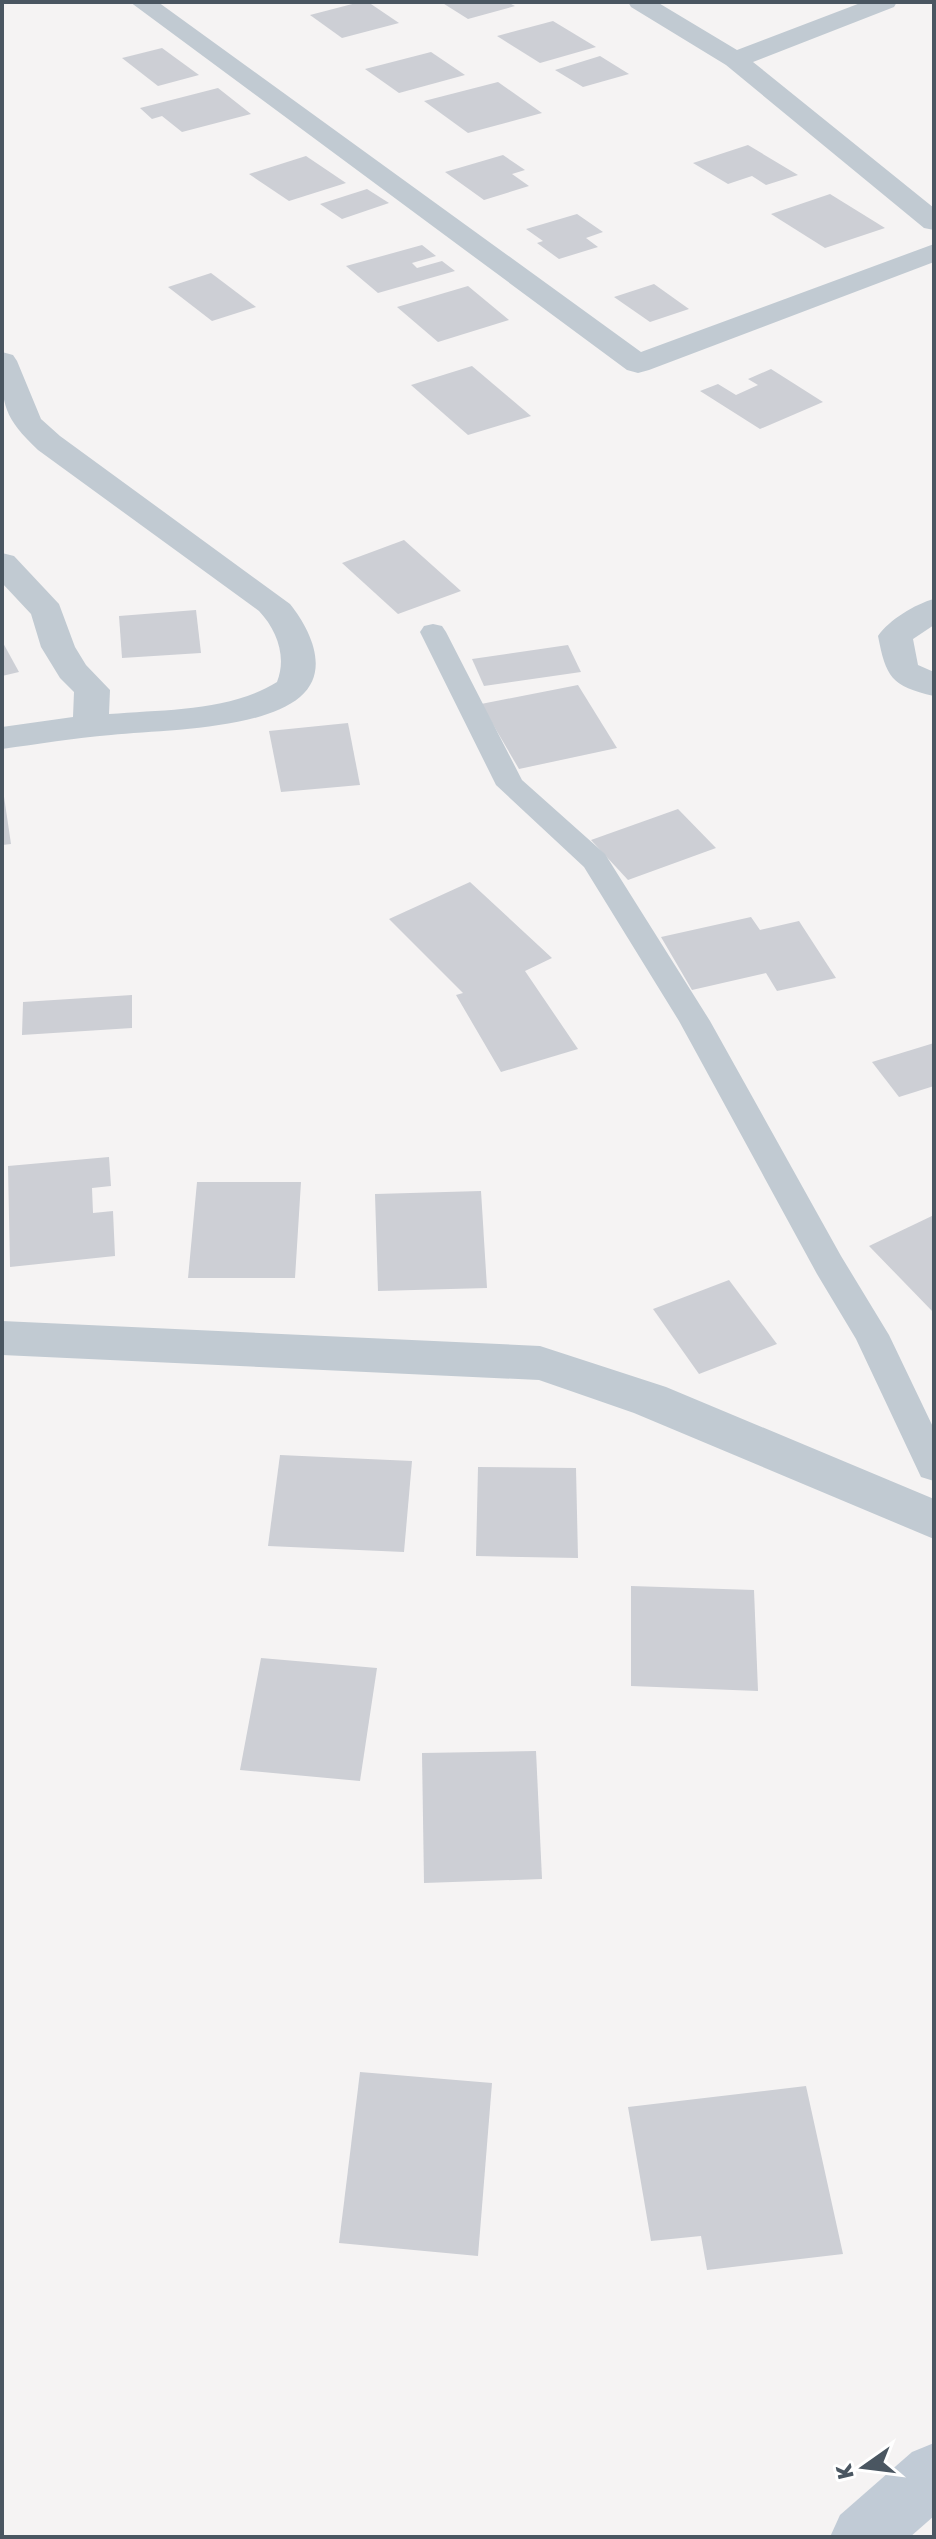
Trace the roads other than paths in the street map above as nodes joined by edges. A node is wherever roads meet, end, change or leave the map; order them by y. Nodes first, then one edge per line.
1 (142, 2) edge
2 (640, 2) edge
3 (885, 2) edge
4 (735, 60) junction
5 (934, 222) edge
6 (934, 252) edge
7 (2, 361) edge
8 (2, 563) edge
9 (934, 609) edge
10 (433, 632) dead end
11 (934, 686) edge
12 (91, 726) junction
13 (2, 738) edge
14 (2, 1338) edge
15 (934, 1467) edge
16 (934, 1520) edge
17 (934, 2474) edge
18 (862, 2537) edge

1 - 6 street
2 - 4 street
3 - 4 street
4 - 5 street
7 - 12 street
8 - 12 street
9 - 11 street
10 - 15 lane
12 - 13 street
14 - 16 street
17 - 18 street

